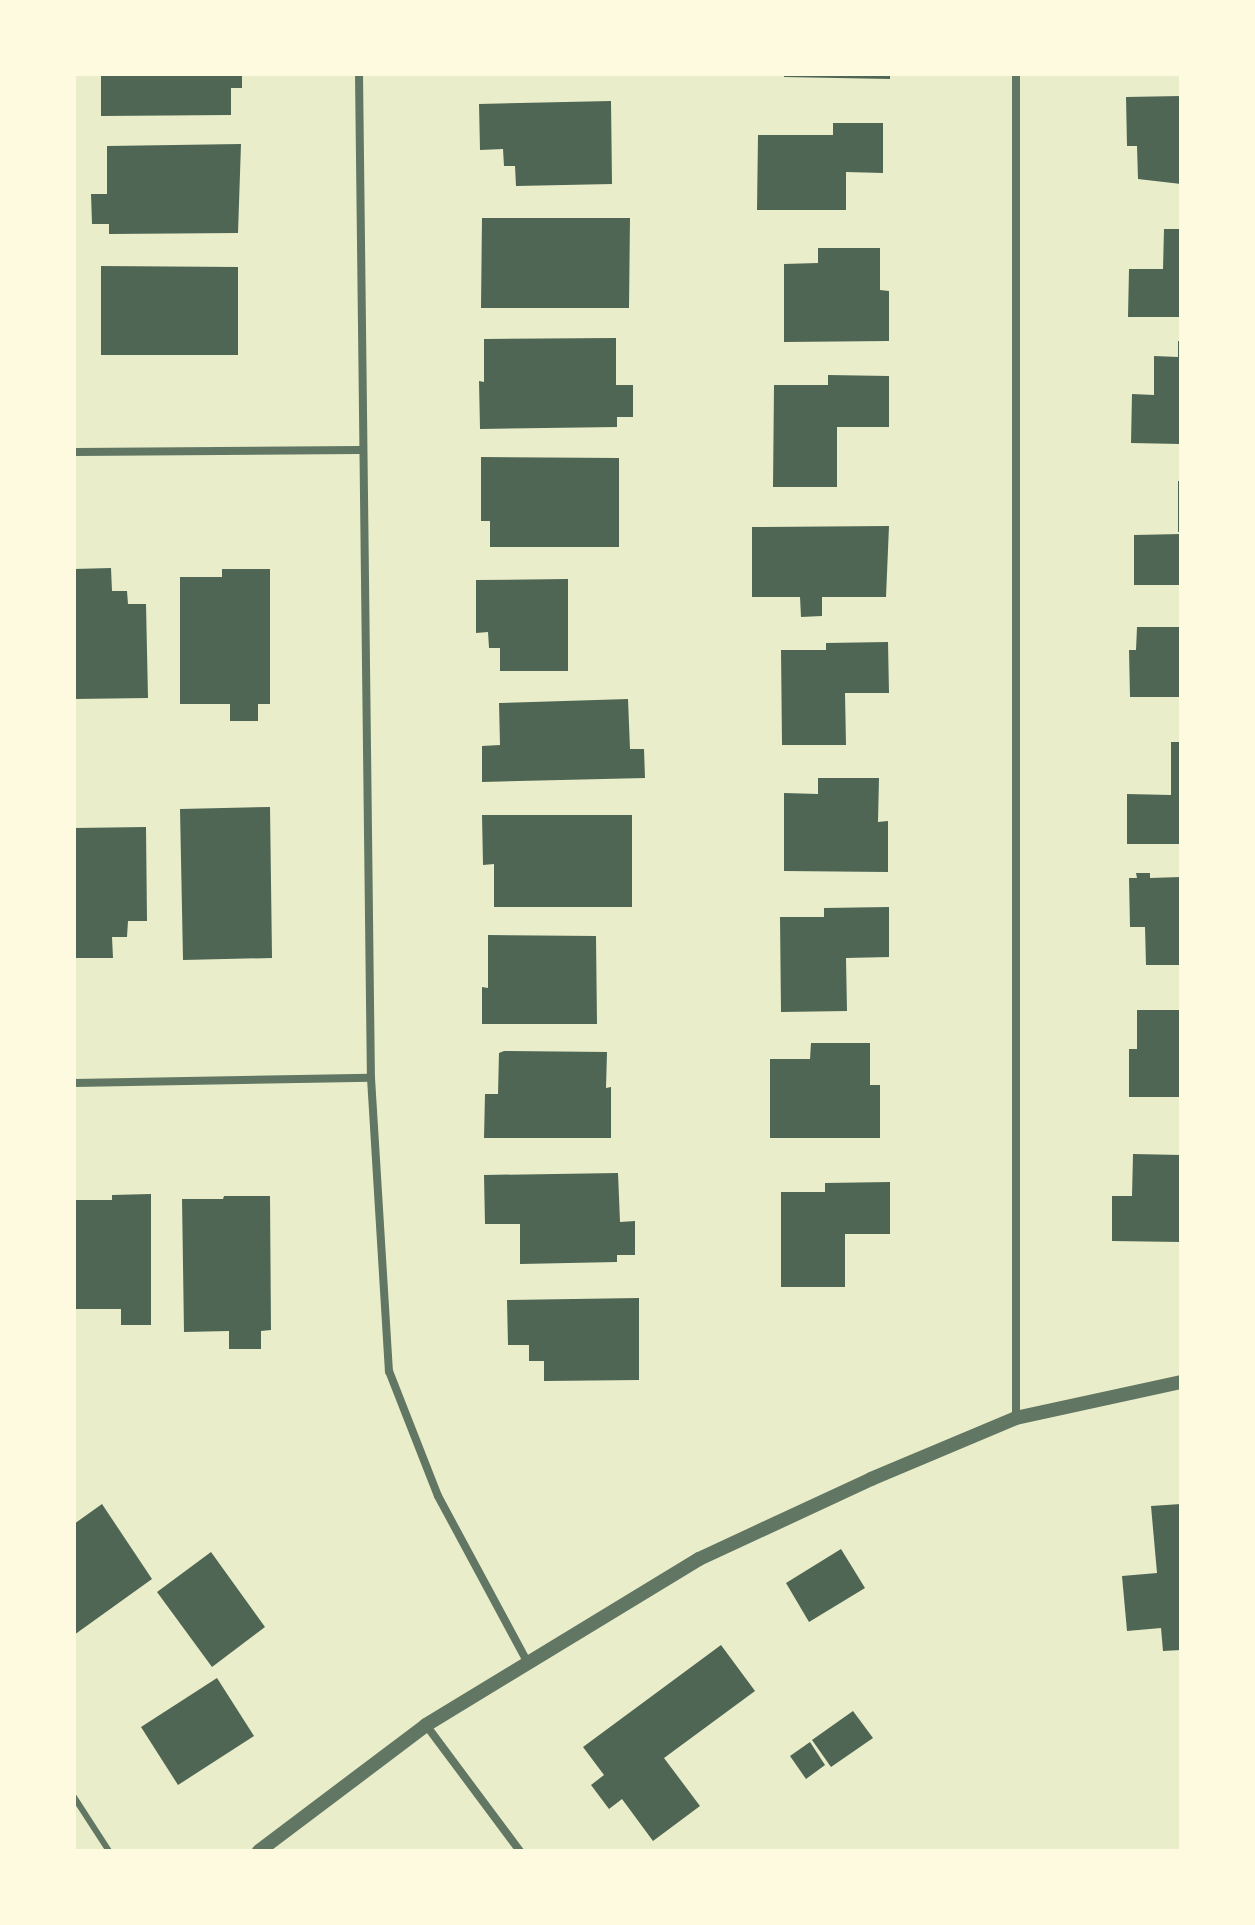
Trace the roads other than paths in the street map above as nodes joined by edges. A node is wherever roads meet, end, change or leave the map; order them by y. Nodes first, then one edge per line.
1 (359, 74) edge
2 (1016, 74) edge
3 (361, 450) junction
4 (74, 452) edge
5 (371, 1078) junction
6 (74, 1083) edge
7 (1181, 1382) edge
8 (1016, 1418) junction
9 (527, 1661) junction
10 (426, 1725) junction
11 (74, 1797) edge
12 (109, 1851) edge
13 (259, 1851) edge
14 (520, 1851) edge

1 - 3 street
2 - 8 street
3 - 4 street
3 - 5 street
5 - 6 street
5 - 9 street
7 - 8 street
8 - 9 street
9 - 10 street
10 - 13 street
10 - 14 street
11 - 12 lane

